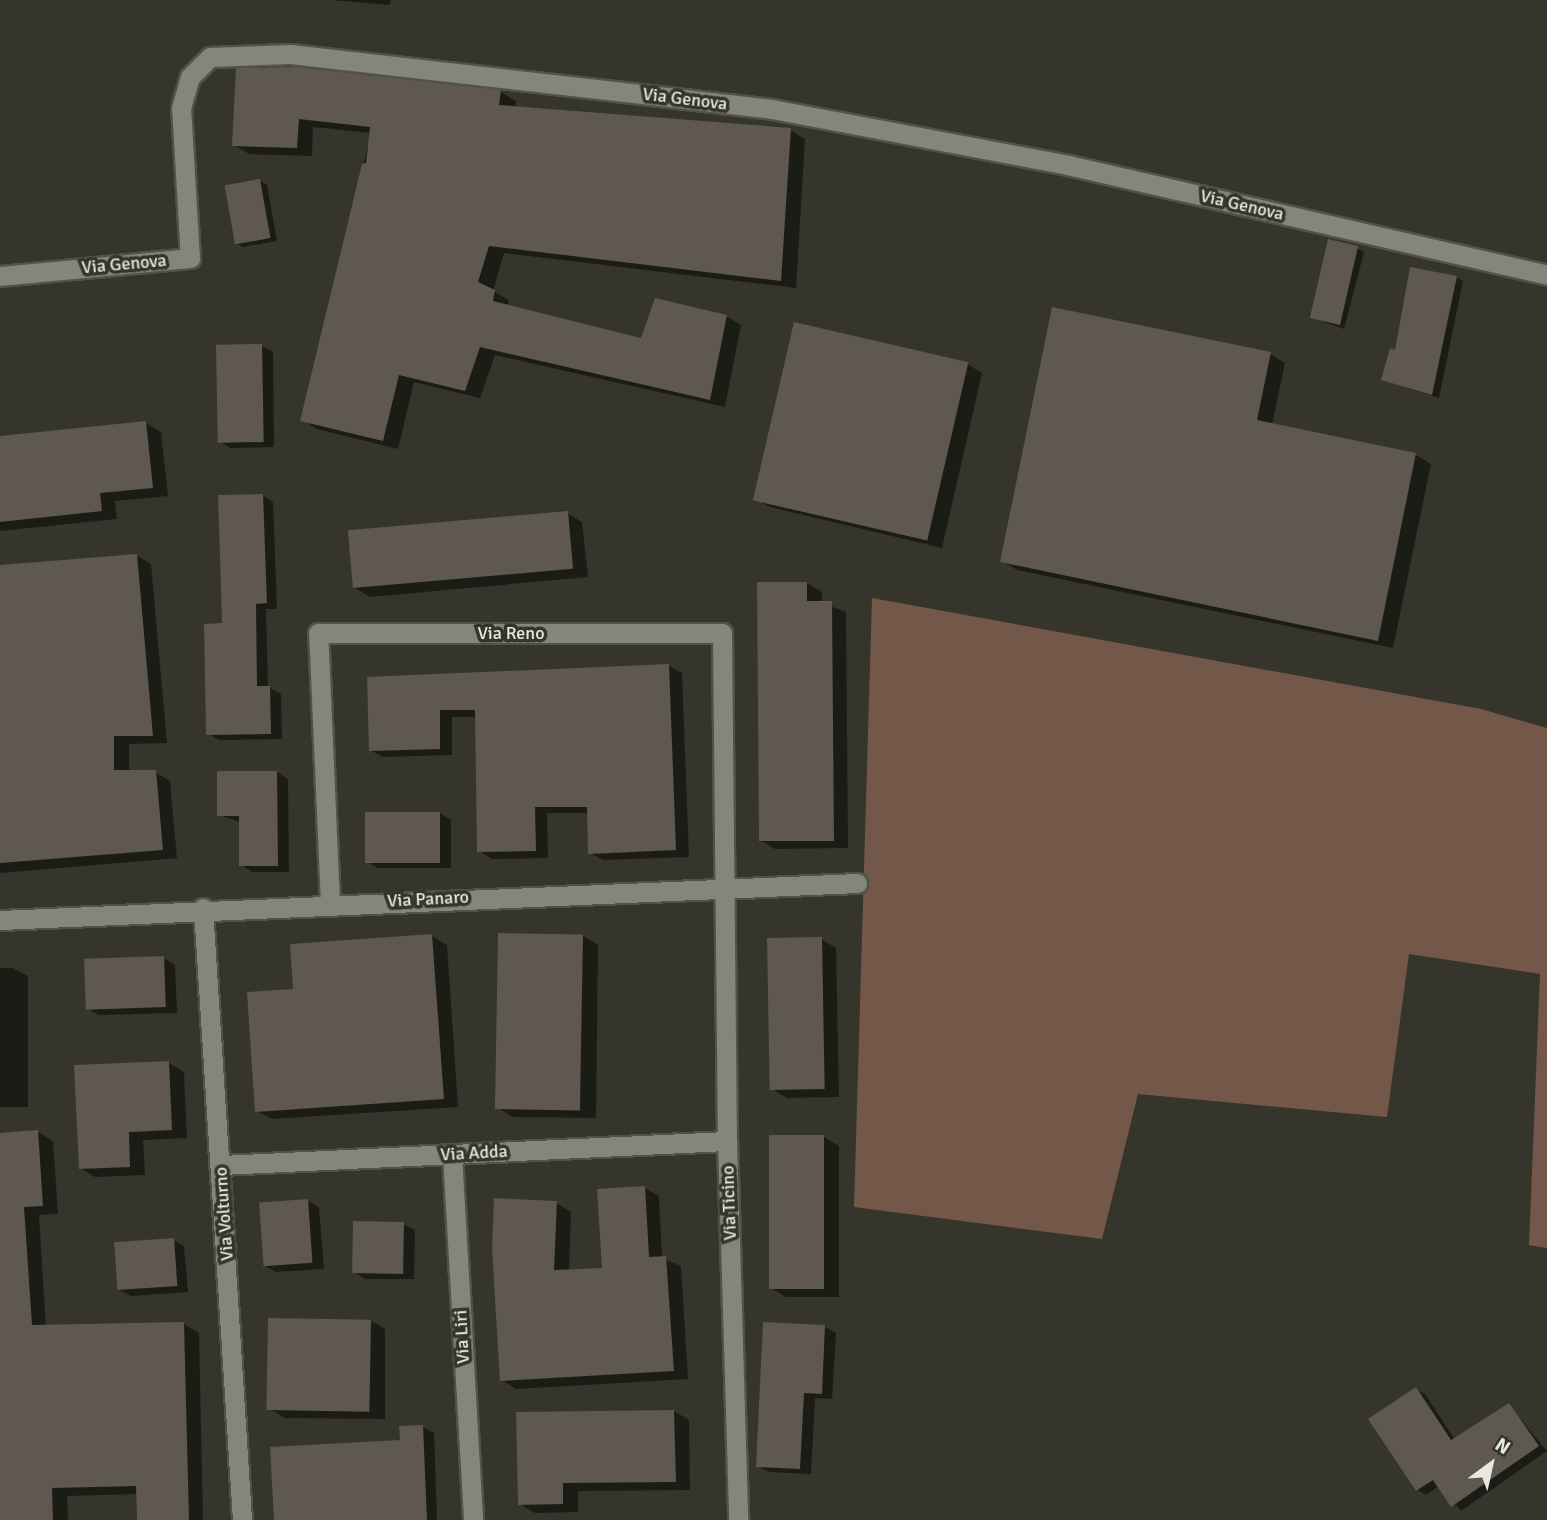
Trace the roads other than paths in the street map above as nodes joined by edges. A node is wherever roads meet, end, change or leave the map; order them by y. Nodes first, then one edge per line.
1 (1547, 275) edge
2 (0, 276) edge
3 (857, 883) dead end
4 (725, 885) junction
5 (330, 903) junction
6 (203, 908) junction
7 (0, 920) edge
8 (727, 1141) junction
9 (452, 1154) junction
10 (221, 1165) junction
11 (242, 1520) edge
12 (472, 1520) edge
13 (738, 1520) edge

1 - 2 street, Via Genova
3 - 4 street, Via Panaro
4 - 5 street, Via Panaro
4 - 5 street, Via Reno
4 - 8 street, Via Ticino
5 - 6 street, Via Panaro
6 - 7 street, Via Panaro
6 - 10 street, Via Volturno
8 - 9 street, Via Adda
8 - 13 street, Via Ticino
9 - 10 street, Via Adda
9 - 12 street, Via Liri
10 - 11 street, Via Volturno

